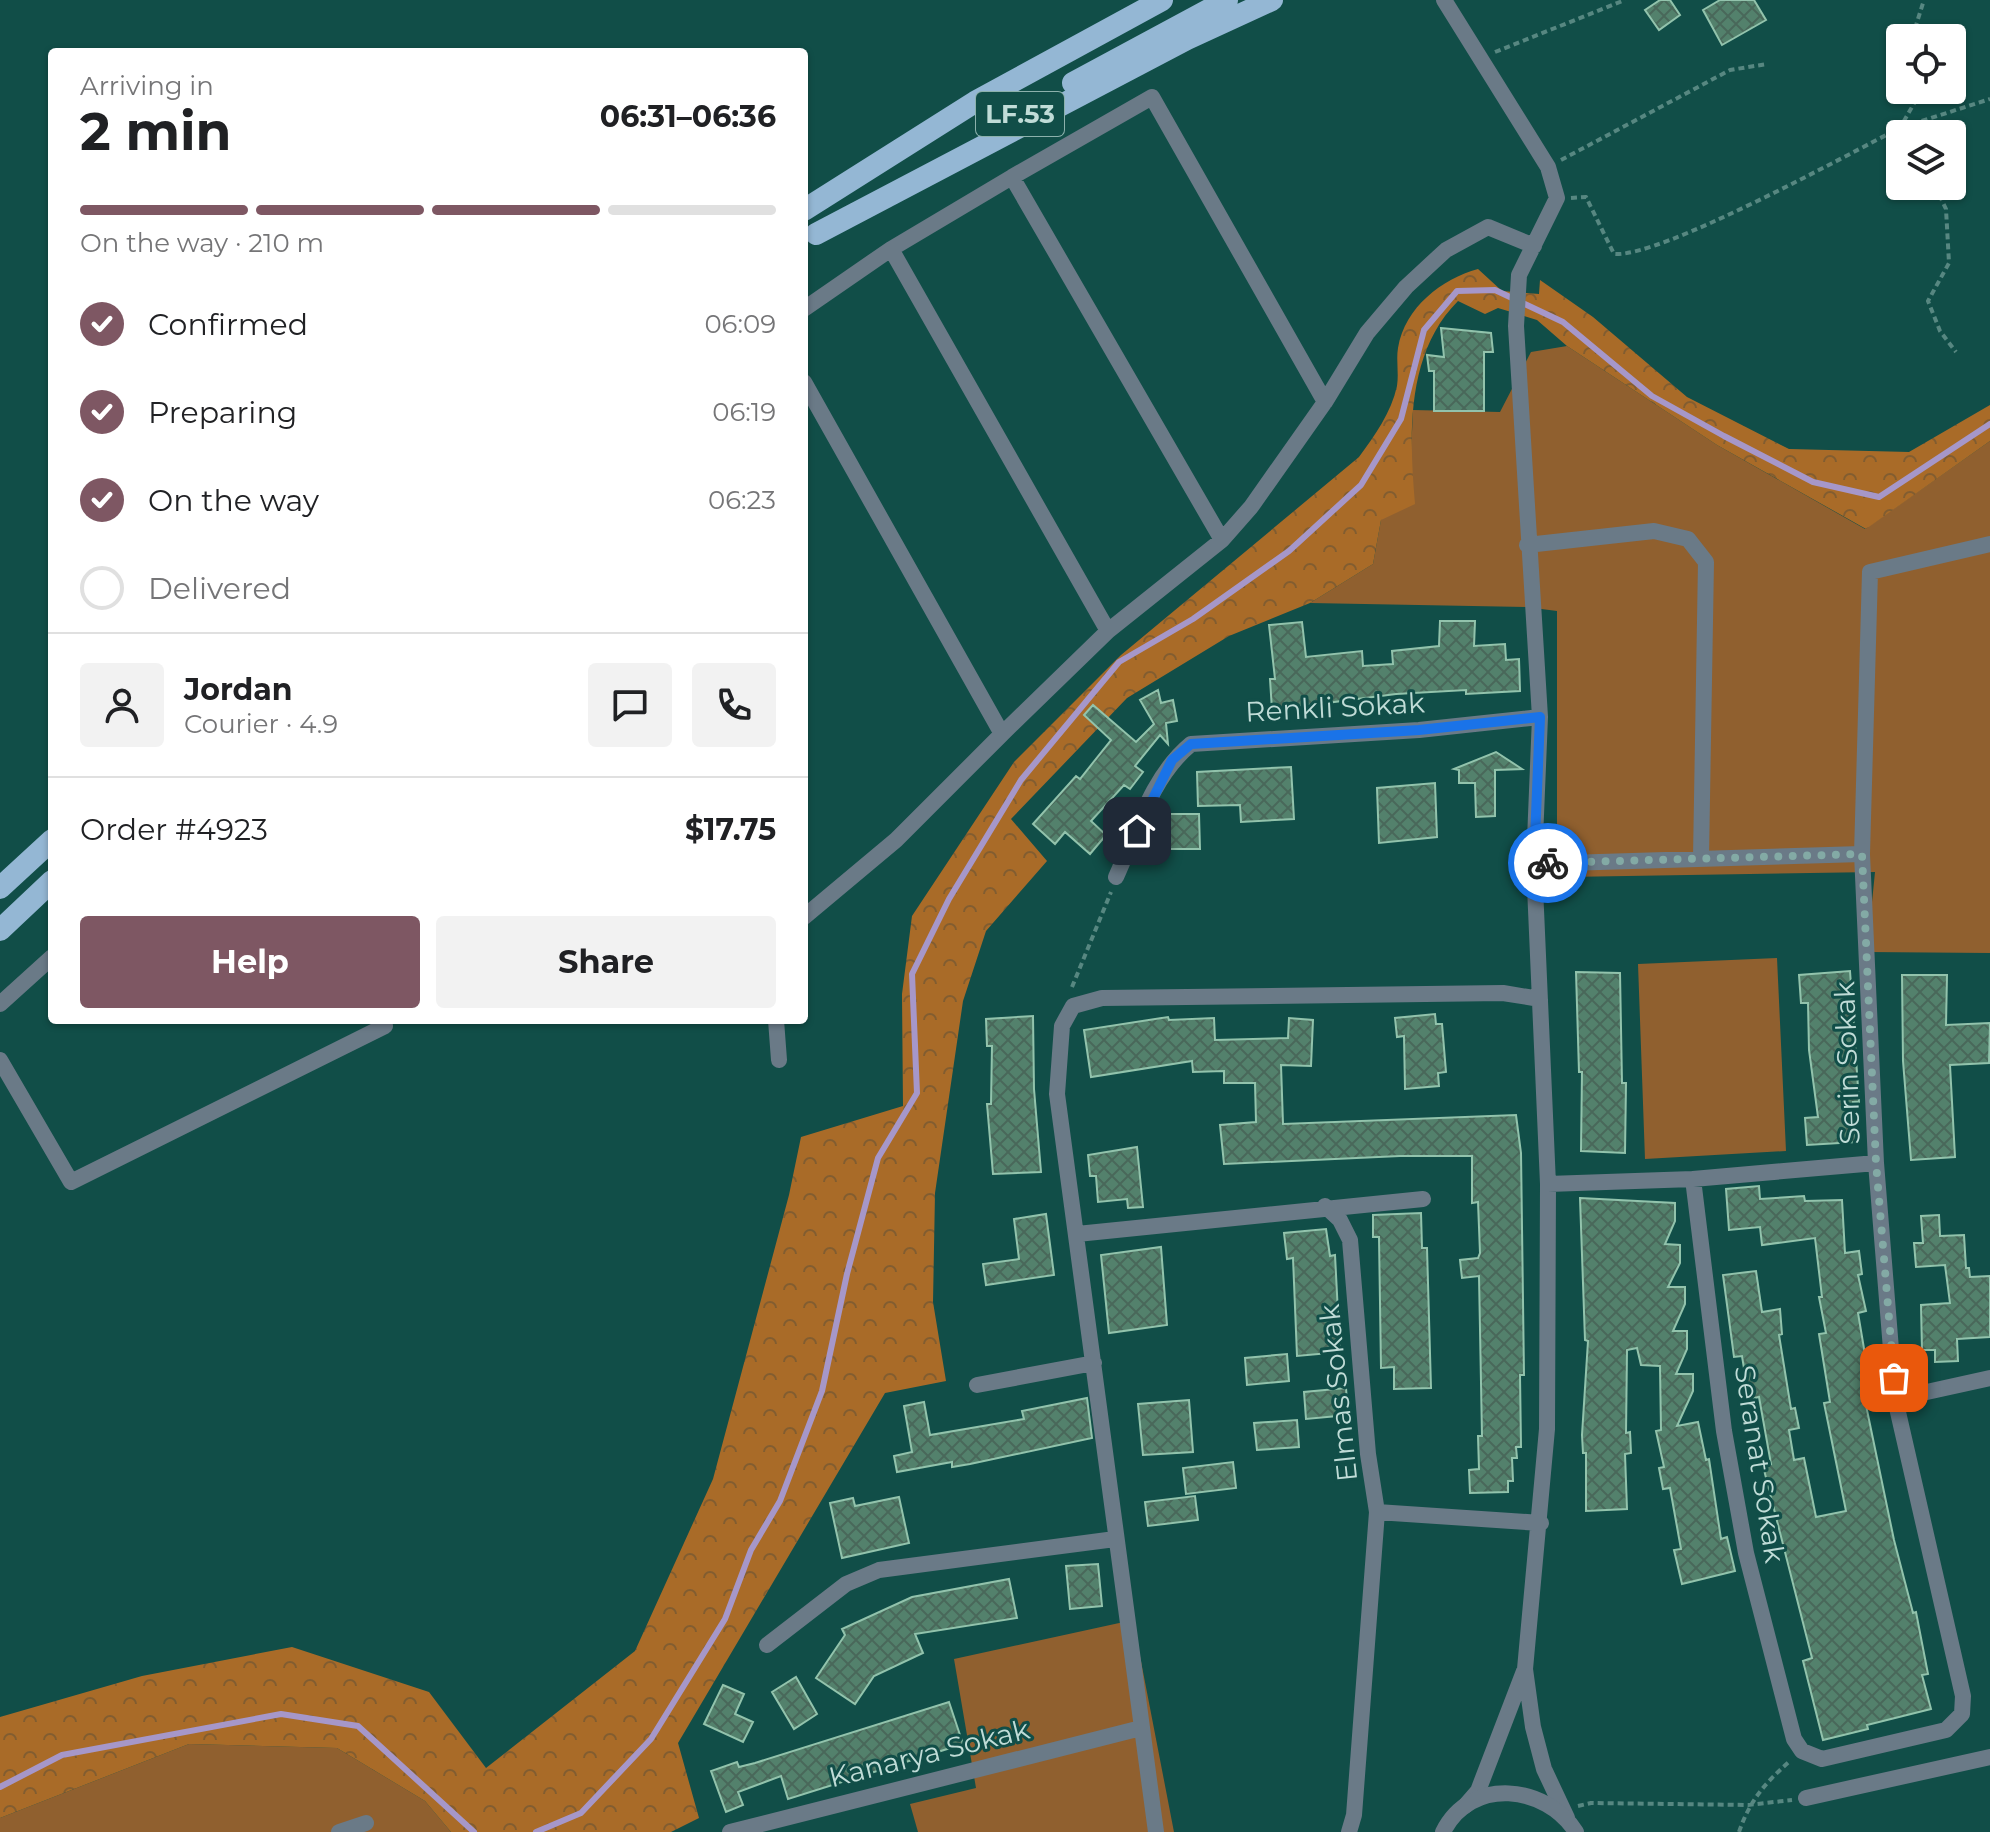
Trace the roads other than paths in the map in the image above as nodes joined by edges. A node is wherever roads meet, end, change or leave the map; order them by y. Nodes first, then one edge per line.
1 (1162, 0) edge
2 (1227, 0) edge
3 (1272, 0) edge
4 (1444, 0) edge
5 (1012, 177) junction
6 (808, 207) edge
7 (810, 238) edge
8 (1534, 246) junction
9 (891, 249) junction
10 (808, 306) edge
11 (808, 389) edge
12 (1325, 402) junction
13 (1222, 540) junction
14 (1990, 544) edge
15 (1527, 545) junction
16 (1108, 631) junction
17 (1540, 717) junction
18 (1002, 734) junction
19 (48, 844) edge
20 (1862, 854) junction
21 (1701, 858) junction
22 (1534, 864) junction
23 (1116, 877) road end
24 (48, 885) edge
25 (0, 888) edge
26 (808, 914) edge
27 (0, 930) edge
28 (48, 961) edge
29 (1540, 999) junction
30 (0, 1004) edge
31 (776, 1024) edge
32 (385, 1026) dead end
33 (0, 1060) edge
34 (779, 1060) dead end
35 (1876, 1163) junction
36 (1693, 1179) junction
37 (1548, 1184) junction
38 (1423, 1199) dead end
39 (1325, 1206) junction
40 (1077, 1234) junction
41 (1094, 1363) junction
42 (1990, 1378) edge
43 (977, 1385) dead end
44 (1895, 1399) junction
45 (1377, 1512) junction
46 (1541, 1523) junction
47 (1115, 1539) junction
48 (767, 1645) dead end
49 (1525, 1669) junction
50 (1141, 1728) junction
51 (1802, 1751) joint
52 (1990, 1757) edge
53 (1806, 1798) road end
54 (1463, 1808) junction
55 (1568, 1820) edge
56 (366, 1823) dead end
57 (1441, 1829) edge
58 (339, 1832) edge
59 (730, 1832) edge
60 (1156, 1832) edge
61 (1349, 1832) edge

1 - 6 highway, LF.53
2 - 7 highway, LF.53
3 - 7 highway
4 - 8 street
5 - 9 street
5 - 12 street
5 - 13 street
8 - 12 street
8 - 15 street
9 - 10 street
9 - 16 street
11 - 18 street
12 - 13 street
13 - 16 street
14 - 20 street, Serin Sokak
15 - 17 street
15 - 21 street
16 - 18 street
17 - 22 street
17 - 23 street, Renkli Sokak
18 - 26 street
19 - 25 highway
20 - 21 street
20 - 35 street, Serin Sokak
21 - 22 street
22 - 29 street
24 - 27 highway
28 - 30 street
29 - 37 street
29 - 40 street
31 - 34 street
32 - 33 street
35 - 36 street
35 - 44 street, Serin Sokak
36 - 37 street
36 - 51 street, Seranat Sokak
37 - 46 street
38 - 39 street
39 - 40 street
39 - 45 street, Elmas Sokak
40 - 41 street
41 - 43 street
41 - 47 street
42 - 44 street
44 - 51 street, Serin Sokak
45 - 46 street
45 - 61 street, Elmas Sokak
46 - 49 street
47 - 48 street
47 - 50 street
49 - 54 street
49 - 55 street
50 - 59 street, Kanarya Sokak
50 - 60 street
52 - 53 street
54 - 55 street
54 - 57 street
56 - 58 street

